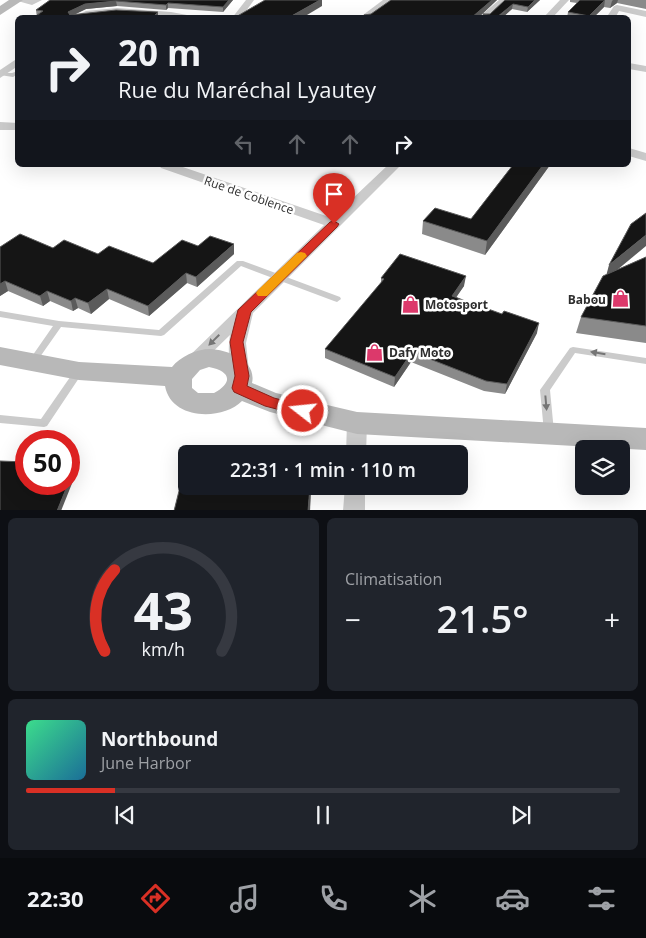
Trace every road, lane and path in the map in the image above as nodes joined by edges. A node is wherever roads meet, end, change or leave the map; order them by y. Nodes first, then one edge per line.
1 (18, 0) edge
2 (38, 0) edge
3 (250, 0) edge
4 (389, 0) edge
5 (504, 0) edge
6 (565, 0) edge
7 (0, 11) edge
8 (646, 14) edge
9 (81, 15) edge
10 (164, 15) edge
11 (238, 15) edge
12 (367, 15) edge
13 (486, 15) edge
14 (550, 15) edge
15 (612, 15) edge
16 (15, 63) edge
17 (631, 66) edge
18 (646, 69) edge
19 (0, 74) edge
20 (15, 74) edge
21 (0, 126) edge
22 (15, 127) edge
23 (631, 153) edge
24 (646, 157) edge
25 (171, 167) edge
26 (393, 167) edge
27 (334, 224) junction
28 (279, 278) junction
29 (337, 299) dead end
30 (245, 310) junction
31 (0, 314) edge
32 (59, 324) junction
33 (0, 356) edge
34 (646, 361) edge
35 (32, 362) junction
36 (80, 370) junction
37 (181, 374) junction
38 (239, 380) junction
39 (0, 419) edge
40 (357, 423) junction
41 (549, 434) junction
42 (646, 439) edge
43 (356, 445) edge
44 (355, 495) edge
45 (354, 510) edge

1 - 2 street
1 - 7 main road
3 - 11 street
4 - 12 street
5 - 13 street
6 - 14 street
8 - 15 street
9 - 10 street
16 - 19 street
17 - 18 street
19 - 20 lane
21 - 22 street
23 - 24 street
25 - 27 street, Rue de Coblence
26 - 27 street
27 - 28 street
28 - 29 lane
28 - 30 street
28 - 32 lane
30 -> 37 street
30 - 38 street
31 - 32 lane
32 - 35 lane
33 - 35 main road
34 -> 41 lane
35 - 36 main road
36 - 37 main road
36 - 39 lane
37 - 38 main road
37 - 38 main road
38 - 40 main road
40 - 41 main road
40 - 43 street
41 - 42 main road
44 - 45 street

